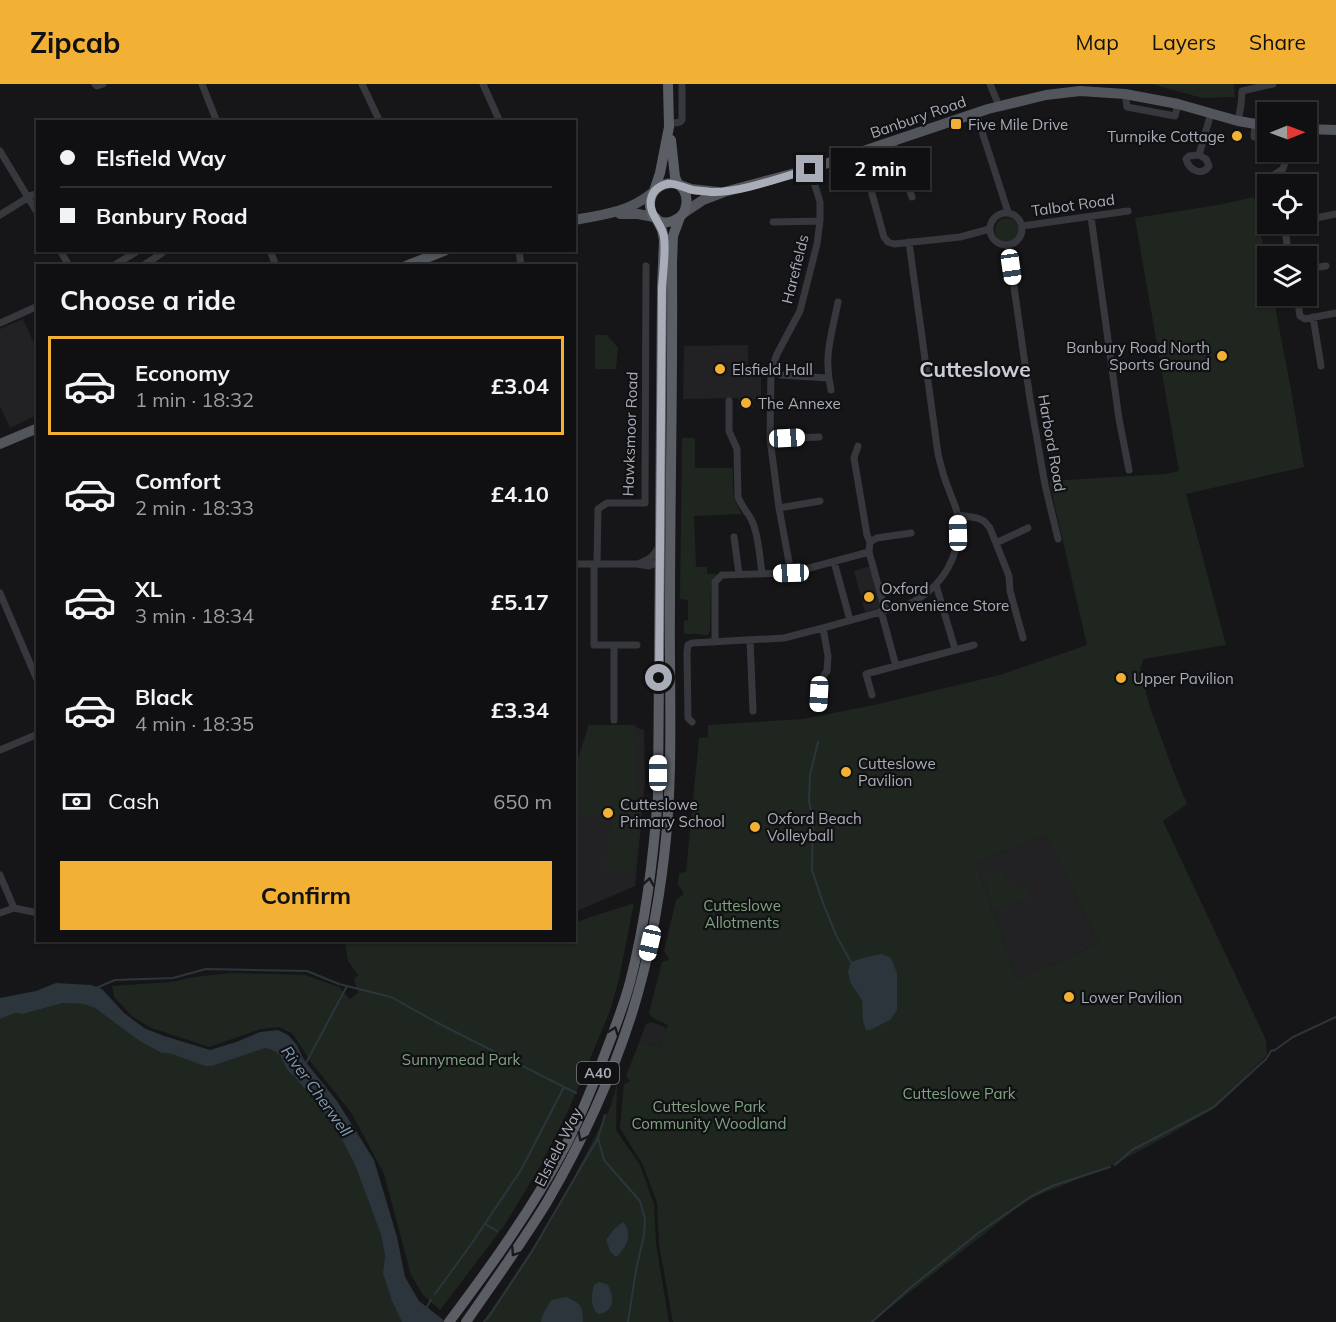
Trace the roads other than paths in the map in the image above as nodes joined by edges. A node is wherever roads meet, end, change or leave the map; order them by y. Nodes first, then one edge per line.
1 (95, 84) edge
2 (103, 84) edge
3 (202, 84) edge
4 (362, 84) edge
5 (483, 84) edge
6 (668, 84) edge
7 (682, 84) edge
8 (990, 84) edge
9 (1273, 84) edge
10 (999, 106) junction
11 (976, 113) junction
12 (1211, 113) junction
13 (216, 120) edge
14 (379, 120) edge
15 (499, 120) edge
16 (1238, 121) junction
17 (1255, 124) joint
18 (669, 125) junction
19 (1317, 129) edge
20 (1336, 130) edge
21 (1257, 138) edge
22 (892, 141) junction
23 (0, 151) edge
24 (1199, 155) dead end
25 (863, 161) dead end
26 (1285, 162) edge
27 (810, 169) junction
28 (1276, 174) edge
29 (917, 178) dead end
30 (907, 182) junction
31 (679, 185) junction
32 (653, 192) junction
33 (724, 192) junction
34 (36, 195) edge
35 (912, 197) dead end
36 (28, 198) junction
37 (36, 211) edge
38 (1008, 212) junction
39 (1128, 212) dead end
40 (611, 214) junction
41 (682, 214) junction
42 (1336, 214) edge
43 (0, 215) edge
44 (1091, 217) junction
45 (655, 218) junction
46 (1317, 218) edge
47 (576, 220) edge
48 (820, 221) junction
49 (773, 222) dead end
50 (1022, 226) junction
51 (990, 228) junction
52 (909, 242) junction
53 (1008, 245) junction
54 (134, 252) edge
55 (440, 252) edge
56 (162, 253) dead end
57 (116, 264) edge
58 (146, 264) edge
59 (411, 264) edge
60 (646, 266) dead end
61 (1326, 266) dead end
62 (1317, 267) edge
63 (838, 302) dead end
64 (1298, 306) edge
65 (36, 307) edge
66 (1336, 313) edge
67 (1313, 317) junction
68 (0, 323) edge
69 (1321, 366) dead end
70 (771, 371) junction
71 (828, 378) junction
72 (831, 390) dead end
73 (729, 401) dead end
74 (36, 429) edge
75 (819, 437) dead end
76 (770, 439) junction
77 (0, 444) edge
78 (858, 446) dead end
79 (1129, 470) dead end
80 (820, 501) dead end
81 (779, 508) junction
82 (958, 514) junction
83 (1028, 528) dead end
84 (911, 533) dead end
85 (734, 537) dead end
86 (1058, 539) dead end
87 (870, 542) junction
88 (660, 543) junction
89 (996, 543) junction
90 (670, 552) junction
91 (869, 552) junction
92 (660, 562) junction
93 (834, 562) junction
94 (576, 564) edge
95 (595, 564) junction
96 (637, 564) junction
97 (791, 573) junction
98 (739, 574) junction
99 (762, 574) junction
100 (936, 585) junction
101 (0, 593) edge
102 (883, 610) junction
103 (850, 620) junction
104 (823, 628) junction
105 (1023, 638) dead end
106 (750, 640) junction
107 (716, 642) junction
108 (614, 645) junction
109 (638, 645) dead end
110 (974, 645) dead end
111 (955, 649) junction
112 (896, 666) junction
113 (36, 677) edge
114 (872, 695) dead end
115 (818, 707) dead end
116 (753, 711) dead end
117 (614, 720) dead end
118 (692, 722) dead end
119 (36, 735) edge
120 (0, 750) edge
121 (0, 875) edge
122 (14, 908) junction
123 (36, 913) edge
124 (0, 914) edge
125 (541, 1200) junction
126 (452, 1318) edge
127 (466, 1322) edge

1 - 2 street
3 - 13 street
4 - 14 street
5 - 15 street
6 - 18 highway
7 - 18 street
8 - 10 street
9 - 16 street
10 - 11 main road, Banbury Road
10 - 12 main road, Banbury Road
11 - 22 main road, Banbury Road
11 - 38 street
12 - 16 main road, Banbury Road
12 - 24 street
16 - 17 main road, Banbury Road
17 - 21 street
18 - 31 highway
18 - 32 highway
19 - 20 main road
22 - 27 main road, Banbury Road
22 - 30 street
23 - 36 street
25 - 52 street
26 - 28 street
27 - 33 main road, Banbury Road
27 - 48 street, Harefields
29 - 30 street
30 - 35 street
31 - 32 highway
31 - 33 main road, Banbury Road
31 - 41 highway
32 - 40 main road
32 - 45 highway
33 - 41 main road, Banbury Road
34 - 36 street
36 - 37 street
36 - 43 street
38 - 50 street
38 - 51 street
39 - 44 street, Talbot Road
40 - 45 main road
40 - 47 main road
41 - 45 highway
41 - 90 highway, Elsfield Way / A40
42 - 46 street
44 - 50 street, Talbot Road
44 - 79 street
45 - 88 highway, Elsfield Way / A40
48 - 49 street
48 - 70 street, Harefields
50 - 53 street
51 - 52 street
51 - 53 street
52 - 82 street
53 - 86 street, Harbord Road
54 - 57 street
55 - 59 main road
56 - 58 street
60 - 95 street, Hawksmoor Road
61 - 62 street
63 - 71 street
64 - 67 street
65 - 68 street
66 - 67 street
67 - 69 street
70 - 71 street
70 - 76 street, Harefields
71 - 72 street
73 - 99 street
74 - 77 main road
75 - 76 street
76 - 81 street, Harefields
78 - 87 street
80 - 81 street
81 - 97 street, Harefields
82 - 89 street
82 - 100 street
83 - 89 street
84 - 87 street
85 - 98 street
87 - 91 street
88 - 92 highway, Elsfield Way / A40
88 - 96 street
89 - 105 street
90 - 92 street
90 -> 125 highway, Elsfield Way / A40
91 - 93 street
91 - 102 street
92 - 96 street
125 -> 92 highway, Elsfield Way / A40
93 - 97 street
93 - 103 street
94 - 95 street
95 - 96 street
95 - 108 street
97 - 99 street
98 - 99 street
98 - 107 street
100 - 102 street
100 - 111 street
101 - 113 street
102 - 103 street
102 - 112 street
103 - 104 street
104 - 106 street
104 - 115 street
106 - 107 street
106 - 116 street
107 - 118 street
108 - 109 street
108 - 117 street
110 - 111 street
111 - 112 street
112 - 114 street
119 - 120 street
121 - 122 street
122 - 123 street
122 - 124 street
125 - 126 highway, A40
125 -> 127 highway, A40

